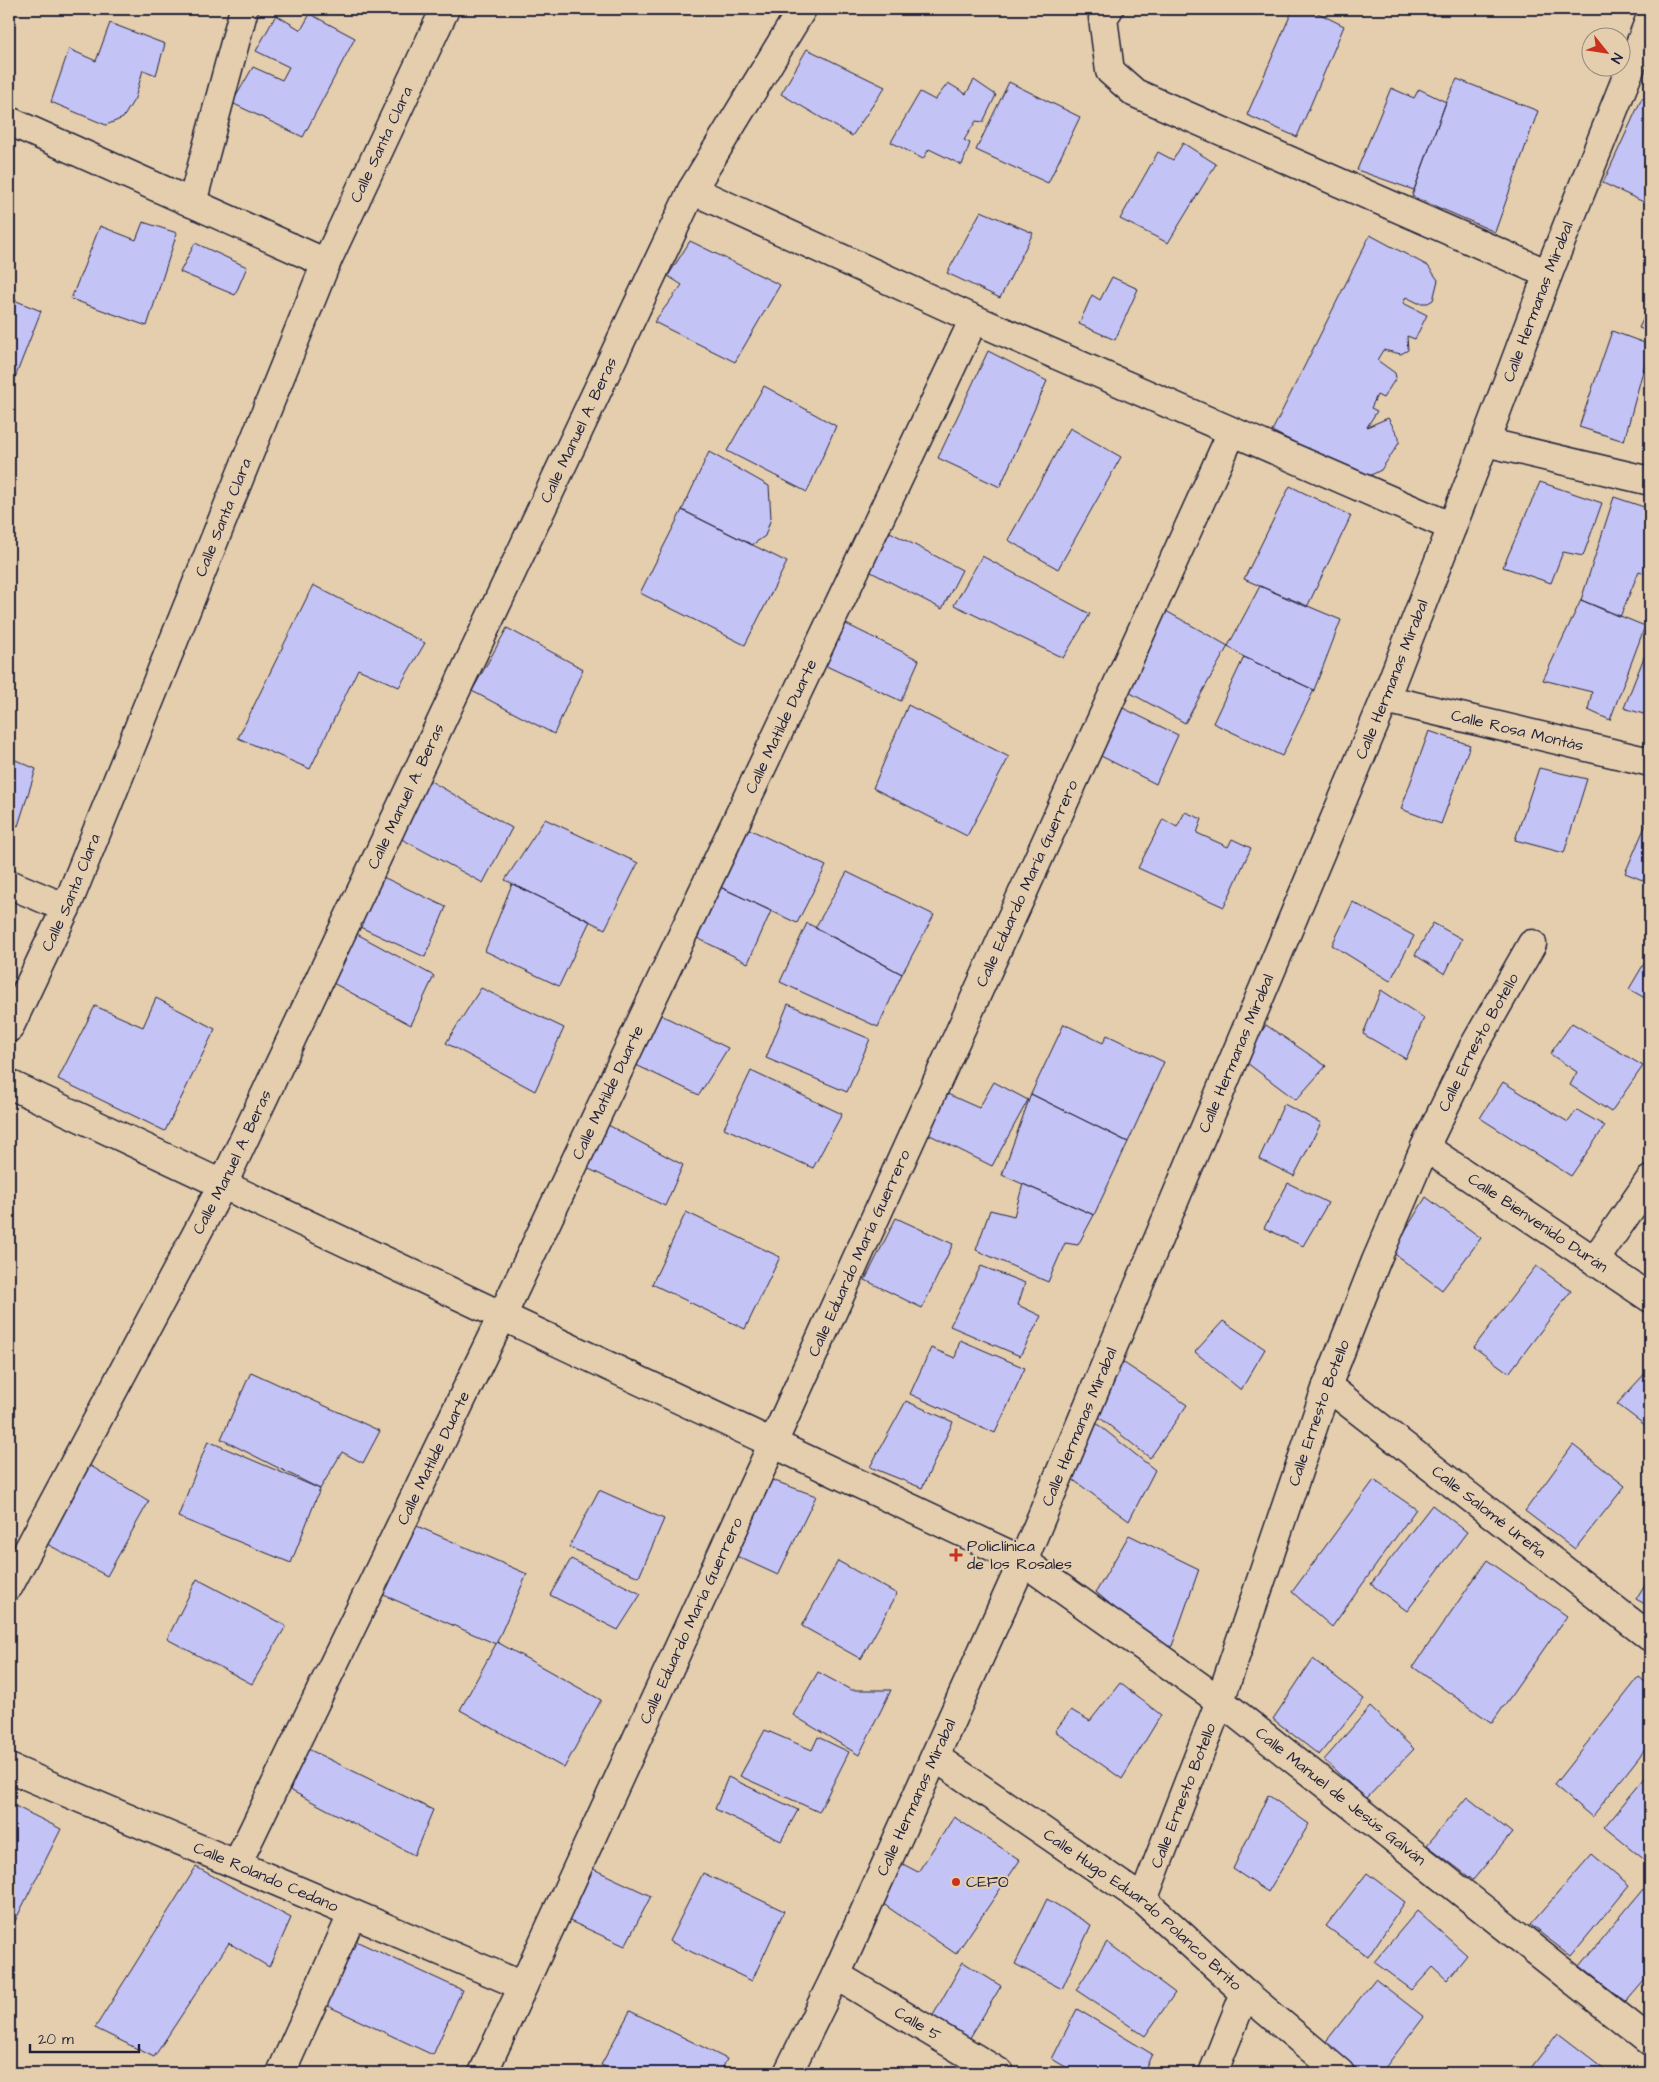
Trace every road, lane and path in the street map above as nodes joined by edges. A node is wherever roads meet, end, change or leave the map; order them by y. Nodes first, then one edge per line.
1 (244, 9) edge
2 (445, 9) edge
3 (802, 9) edge
4 (1109, 9) edge
5 (1650, 19) edge
6 (9, 121) edge
7 (692, 190) junction
8 (192, 203) junction
9 (326, 263) junction
10 (1548, 274) junction
11 (974, 319) junction
12 (1232, 432) junction
13 (1485, 442) junction
14 (1650, 481) edge
15 (1452, 527) junction
16 (1385, 699) junction
17 (1650, 762) edge
18 (9, 884) edge
19 (66, 908) junction
20 (1532, 944) dead end
21 (9, 1028) edge
22 (9, 1084) edge
23 (1425, 1147) junction
24 (1650, 1180) edge
25 (222, 1186) junction
26 (1594, 1260) junction
27 (1650, 1298) edge
28 (502, 1316) junction
29 (1327, 1386) junction
30 (774, 1443) junction
31 (1023, 1561) junction
32 (9, 1586) edge
33 (1650, 1637) edge
34 (1220, 1700) junction
35 (935, 1757) junction
36 (9, 1768) edge
37 (237, 1864) junction
38 (1143, 1900) junction
39 (352, 1915) junction
40 (836, 1975) junction
41 (523, 1986) junction
42 (1245, 1994) junction
43 (1650, 2041) edge
44 (281, 2073) edge
45 (484, 2073) edge
46 (788, 2073) edge
47 (1000, 2073) edge
48 (1213, 2073) edge
49 (1340, 2073) edge

1 - 8 street
2 - 9 street, Calle Santa Clara
3 - 7 street, Calle Manuel A. Beras
4 - 10 street
5 - 10 street, Calle Hermanas Mirabal
6 - 8 street
7 - 11 street
7 - 25 street, Calle Manuel A. Beras
8 - 9 street
9 - 19 street, Calle Santa Clara
10 - 13 street, Calle Hermanas Mirabal
11 - 12 street
11 - 28 street, Calle Matilde Duarte
12 - 15 street
12 - 30 street, Calle Eduardo María Guerrero
13 - 14 street
13 - 15 street, Calle Hermanas Mirabal
15 - 16 street, Calle Hermanas Mirabal
16 - 17 street, Calle Rosa Montás
16 - 31 street, Calle Hermanas Mirabal
18 - 19 street
19 - 21 street, Calle Santa Clara
20 - 23 street, Calle Ernesto Botello
22 - 25 street, Calle Manuel de Jesús Galván
23 - 26 street, Calle Bienvenido Durán
23 - 29 street, Calle Ernesto Botello
24 - 26 street
25 - 28 street, Calle Manuel de Jesús Galván
25 - 32 street, Calle Manuel A. Beras
26 - 27 street, Calle Bienvenido Durán
28 - 30 street, Calle Manuel de Jesús Galván
28 - 37 street, Calle Matilde Duarte
29 - 33 street, Calle Salomé Ureña
29 - 34 street, Calle Ernesto Botello
30 - 31 street, Calle Manuel de Jesús Galván
30 - 41 street, Calle Eduardo María Guerrero
31 - 34 street, Calle Manuel de Jesús Galván
31 - 35 street, Calle Hermanas Mirabal
34 - 38 street, Calle Ernesto Botello
34 - 43 street, Calle Manuel de Jesús Galván
35 - 38 street, Calle Hugo Eduardo Polanco Brito
35 - 40 street, Calle Hermanas Mirabal
36 - 37 street, Calle Rolando Cedano
37 - 39 street, Calle Rolando Cedano
38 - 42 street, Calle Hugo Eduardo Polanco Brito
39 - 41 street, Calle Rolando Cedano
39 - 44 street
40 - 46 street, Calle Hermanas Mirabal
40 - 47 street, Calle 5
41 - 45 street, Calle Eduardo María Guerrero
42 - 48 street
42 - 49 street, Calle Hugo Eduardo Polanco Brito

